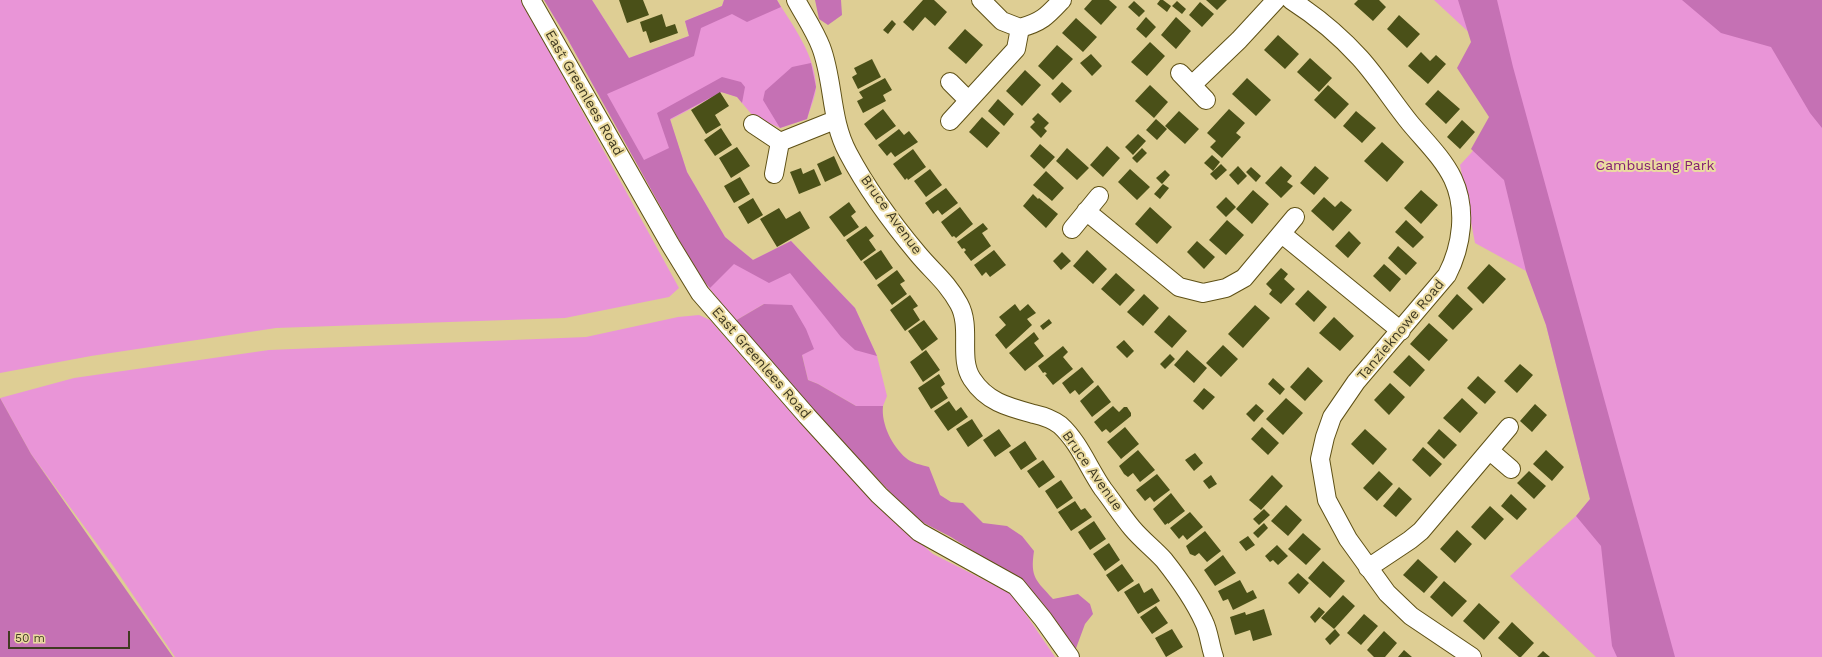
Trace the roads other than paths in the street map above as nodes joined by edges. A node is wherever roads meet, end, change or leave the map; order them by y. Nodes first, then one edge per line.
1 (531, 0) edge
2 (981, 0) edge
3 (1062, 0) edge
4 (1276, 0) edge
5 (1290, 0) edge
6 (797, 2) edge
7 (1020, 28) junction
8 (950, 82) dead end
9 (968, 100) junction
10 (1206, 100) dead end
11 (835, 120) junction
12 (950, 121) dead end
13 (753, 124) dead end
14 (780, 142) junction
15 (774, 174) dead end
16 (1099, 196) dead end
17 (1086, 211) junction
18 (1295, 217) dead end
19 (1072, 229) dead end
20 (1282, 234) junction
21 (1401, 331) junction
22 (1509, 427) dead end
23 (1490, 451) junction
24 (1511, 469) dead end
25 (1368, 568) junction
26 (1212, 655) edge
27 (1070, 657) edge
28 (1472, 657) edge

1 - 27 street, East Greenlees Road
2 - 7 street
3 - 7 street
4 - 10 street
5 - 21 street, Tanzieknowe Road
6 - 11 street, Bruce Avenue
7 - 9 street
8 - 9 street
9 - 12 street
11 - 14 street
11 - 26 street, Bruce Avenue
13 - 14 street
14 - 15 street
16 - 17 street
17 - 19 street
17 - 20 street
18 - 20 street
20 - 21 street
21 - 25 street, Tanzieknowe Road
22 - 23 street
23 - 24 street
23 - 25 street
25 - 28 street, Tanzieknowe Road

